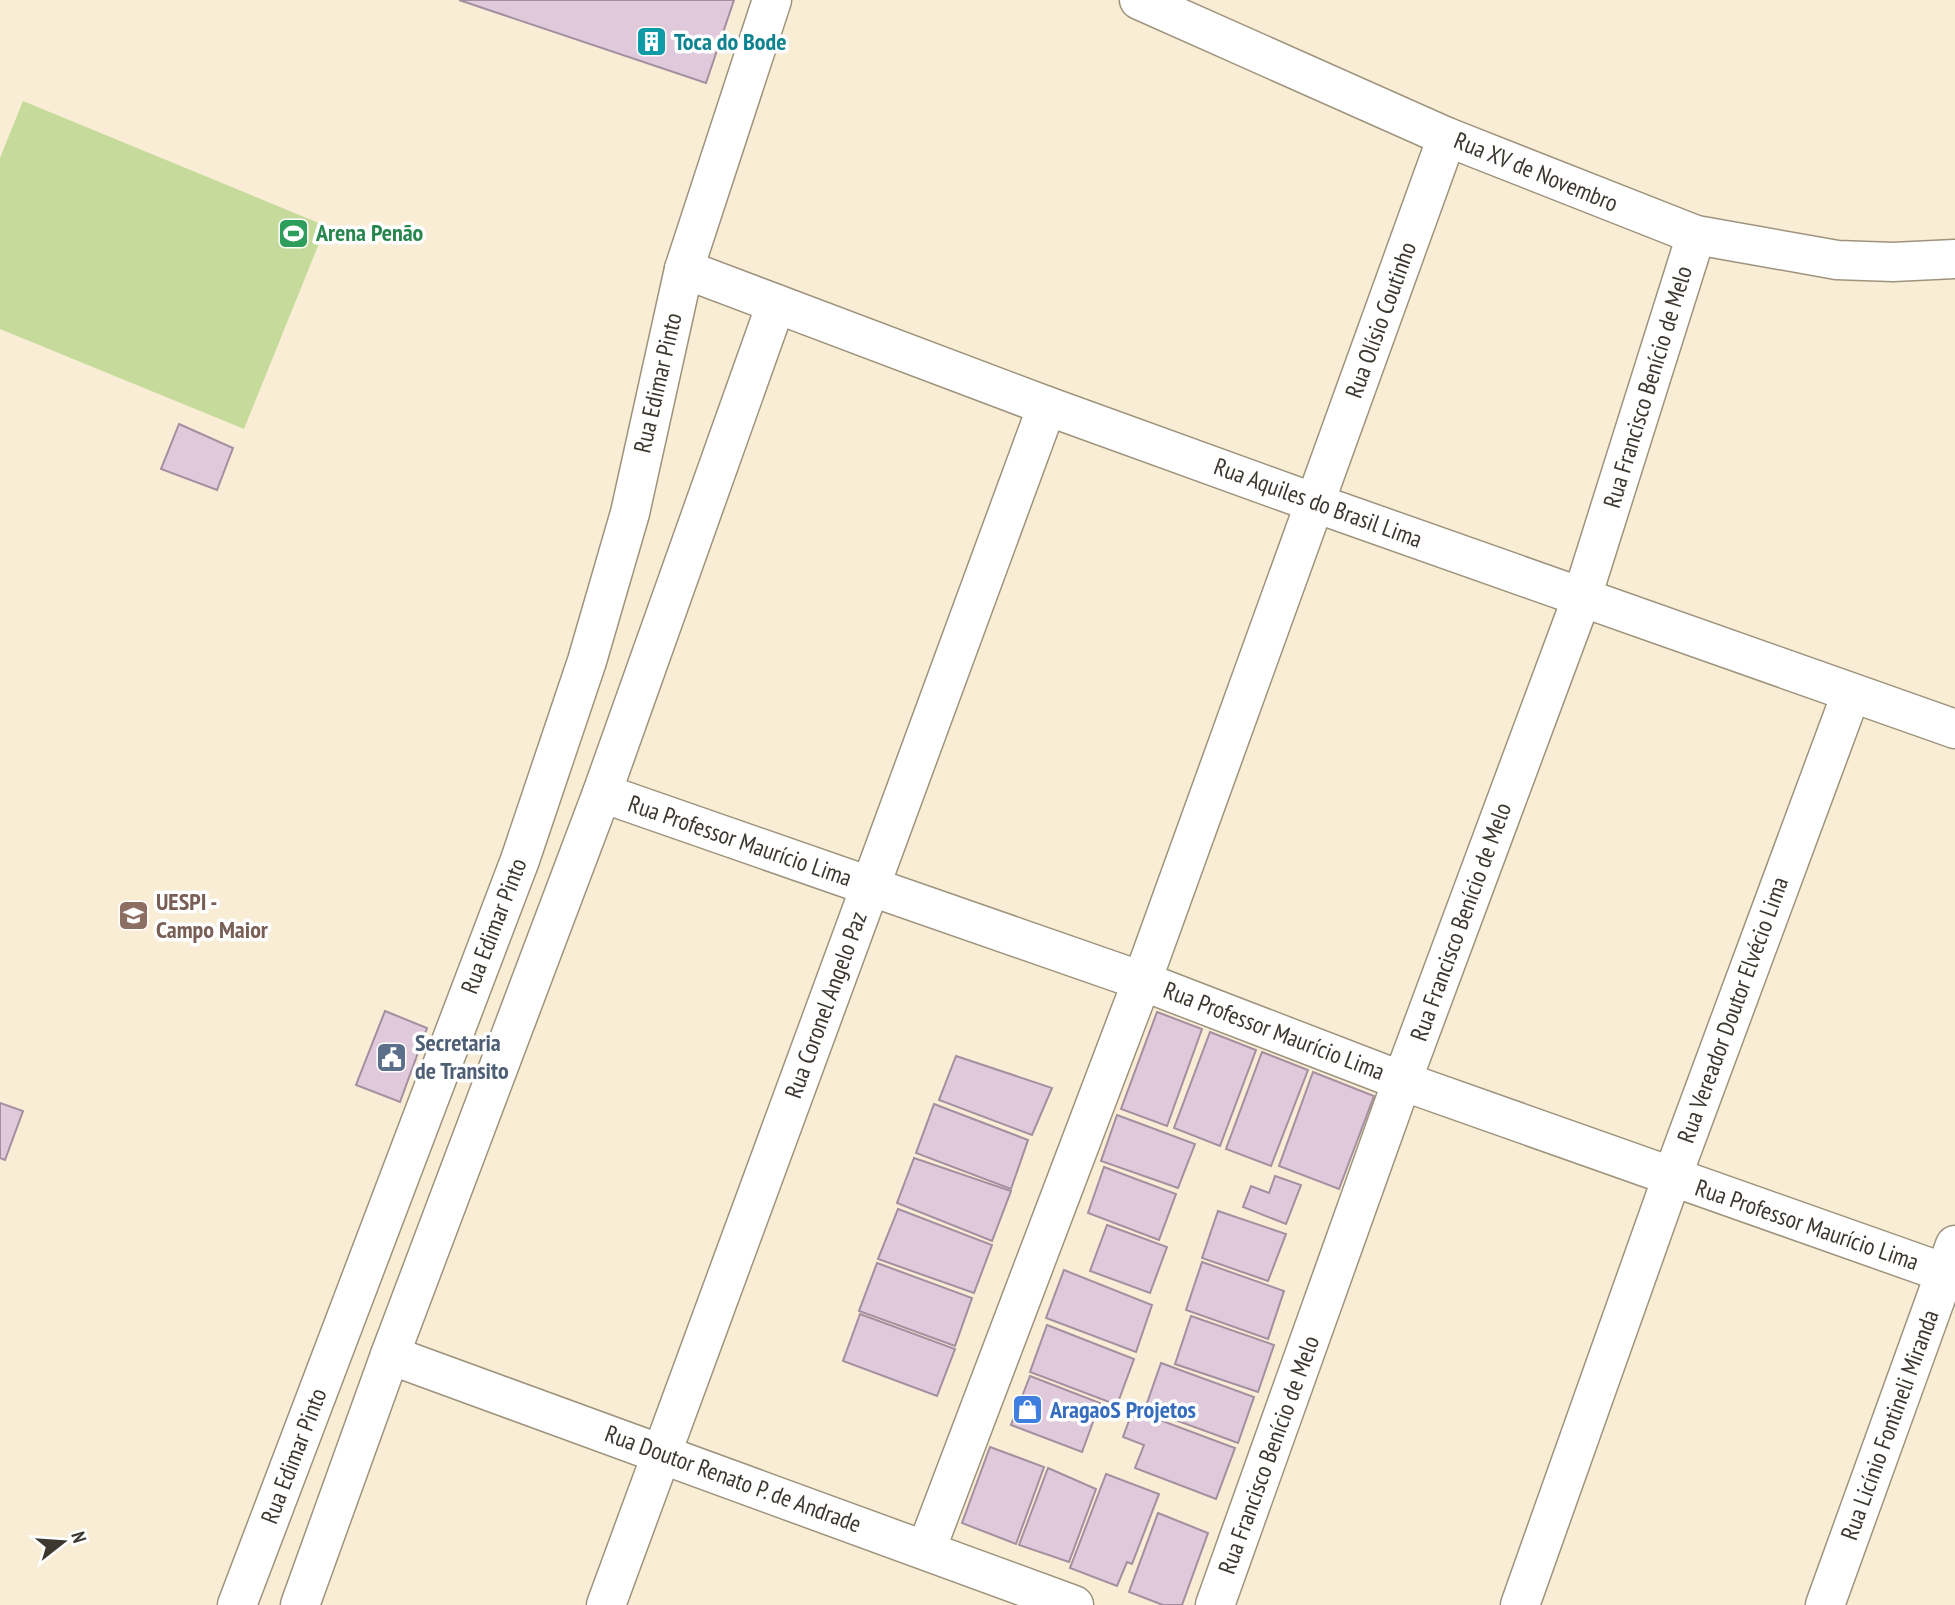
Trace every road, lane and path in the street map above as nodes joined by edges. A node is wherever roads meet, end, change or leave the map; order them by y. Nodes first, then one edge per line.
1 (772, 0) edge
2 (1139, 0) edge
3 (1447, 137) junction
4 (1696, 235) junction
5 (1955, 259) edge
6 (684, 269) junction
7 (776, 304) junction
8 (1047, 406) junction
9 (1315, 503) junction
10 (1582, 597) junction
11 (1851, 694) junction
12 (1955, 729) edge
13 (602, 793) junction
14 (869, 886) junction
15 (1142, 981) junction
16 (1402, 1081) junction
17 (1672, 1177) junction
18 (1952, 1253) edge
19 (390, 1355) junction
20 (663, 1453) junction
21 (926, 1550) junction
22 (237, 1605) edge
23 (300, 1605) edge
24 (606, 1605) edge
25 (1074, 1605) edge
26 (1215, 1605) edge
27 (1520, 1605) edge
28 (1825, 1605) edge

1 - 6 street, Rua Edimar Pinto
2 - 3 street, Rua XV de Novembro
3 - 4 street, Rua XV de Novembro
3 - 9 street, Rua Olísio Coutinho
4 - 5 street, Rua XV de Novembro
4 - 10 street, Rua Francisco Benício de Melo
6 - 7 street, Rua Aquiles do Brasil Lima
6 - 22 street, Rua Edimar Pinto
7 - 8 street, Rua Aquiles do Brasil Lima
7 - 13 street
8 - 9 street, Rua Aquiles do Brasil Lima
8 - 14 street, Rua Coronel Angelo Paz
9 - 10 street, Rua Aquiles do Brasil Lima
9 - 15 street, Rua Olísio Coutinho
10 - 11 street, Rua Aquiles do Brasil Lima
10 - 16 street, Rua Francisco Benício de Melo
11 - 12 street, Rua Aquiles do Brasil Lima
11 - 17 street, Rua Vereador Doutor Elvécio Lima
13 - 14 street, Rua Professor Maurício Lima
13 - 19 street
14 - 15 street, Rua Professor Maurício Lima
14 - 20 street, Rua Coronel Angelo Paz
15 - 16 street, Rua Professor Maurício Lima
15 - 21 street, Rua Olísio Coutinho
16 - 17 street, Rua Professor Maurício Lima
16 - 26 street, Rua Francisco Benício de Melo
17 - 18 street, Rua Professor Maurício Lima
17 - 27 street, Rua Vereador Doutor Elvécio Lima
18 - 28 street, Rua Licínio Fontineli Miranda
19 - 20 street, Rua Doutor Renato P. de Andrade
19 - 23 street
20 - 21 street, Rua Doutor Renato P. de Andrade
20 - 24 street, Rua Coronel Angelo Paz
21 - 25 street, Rua Doutor Renato P. de Andrade

